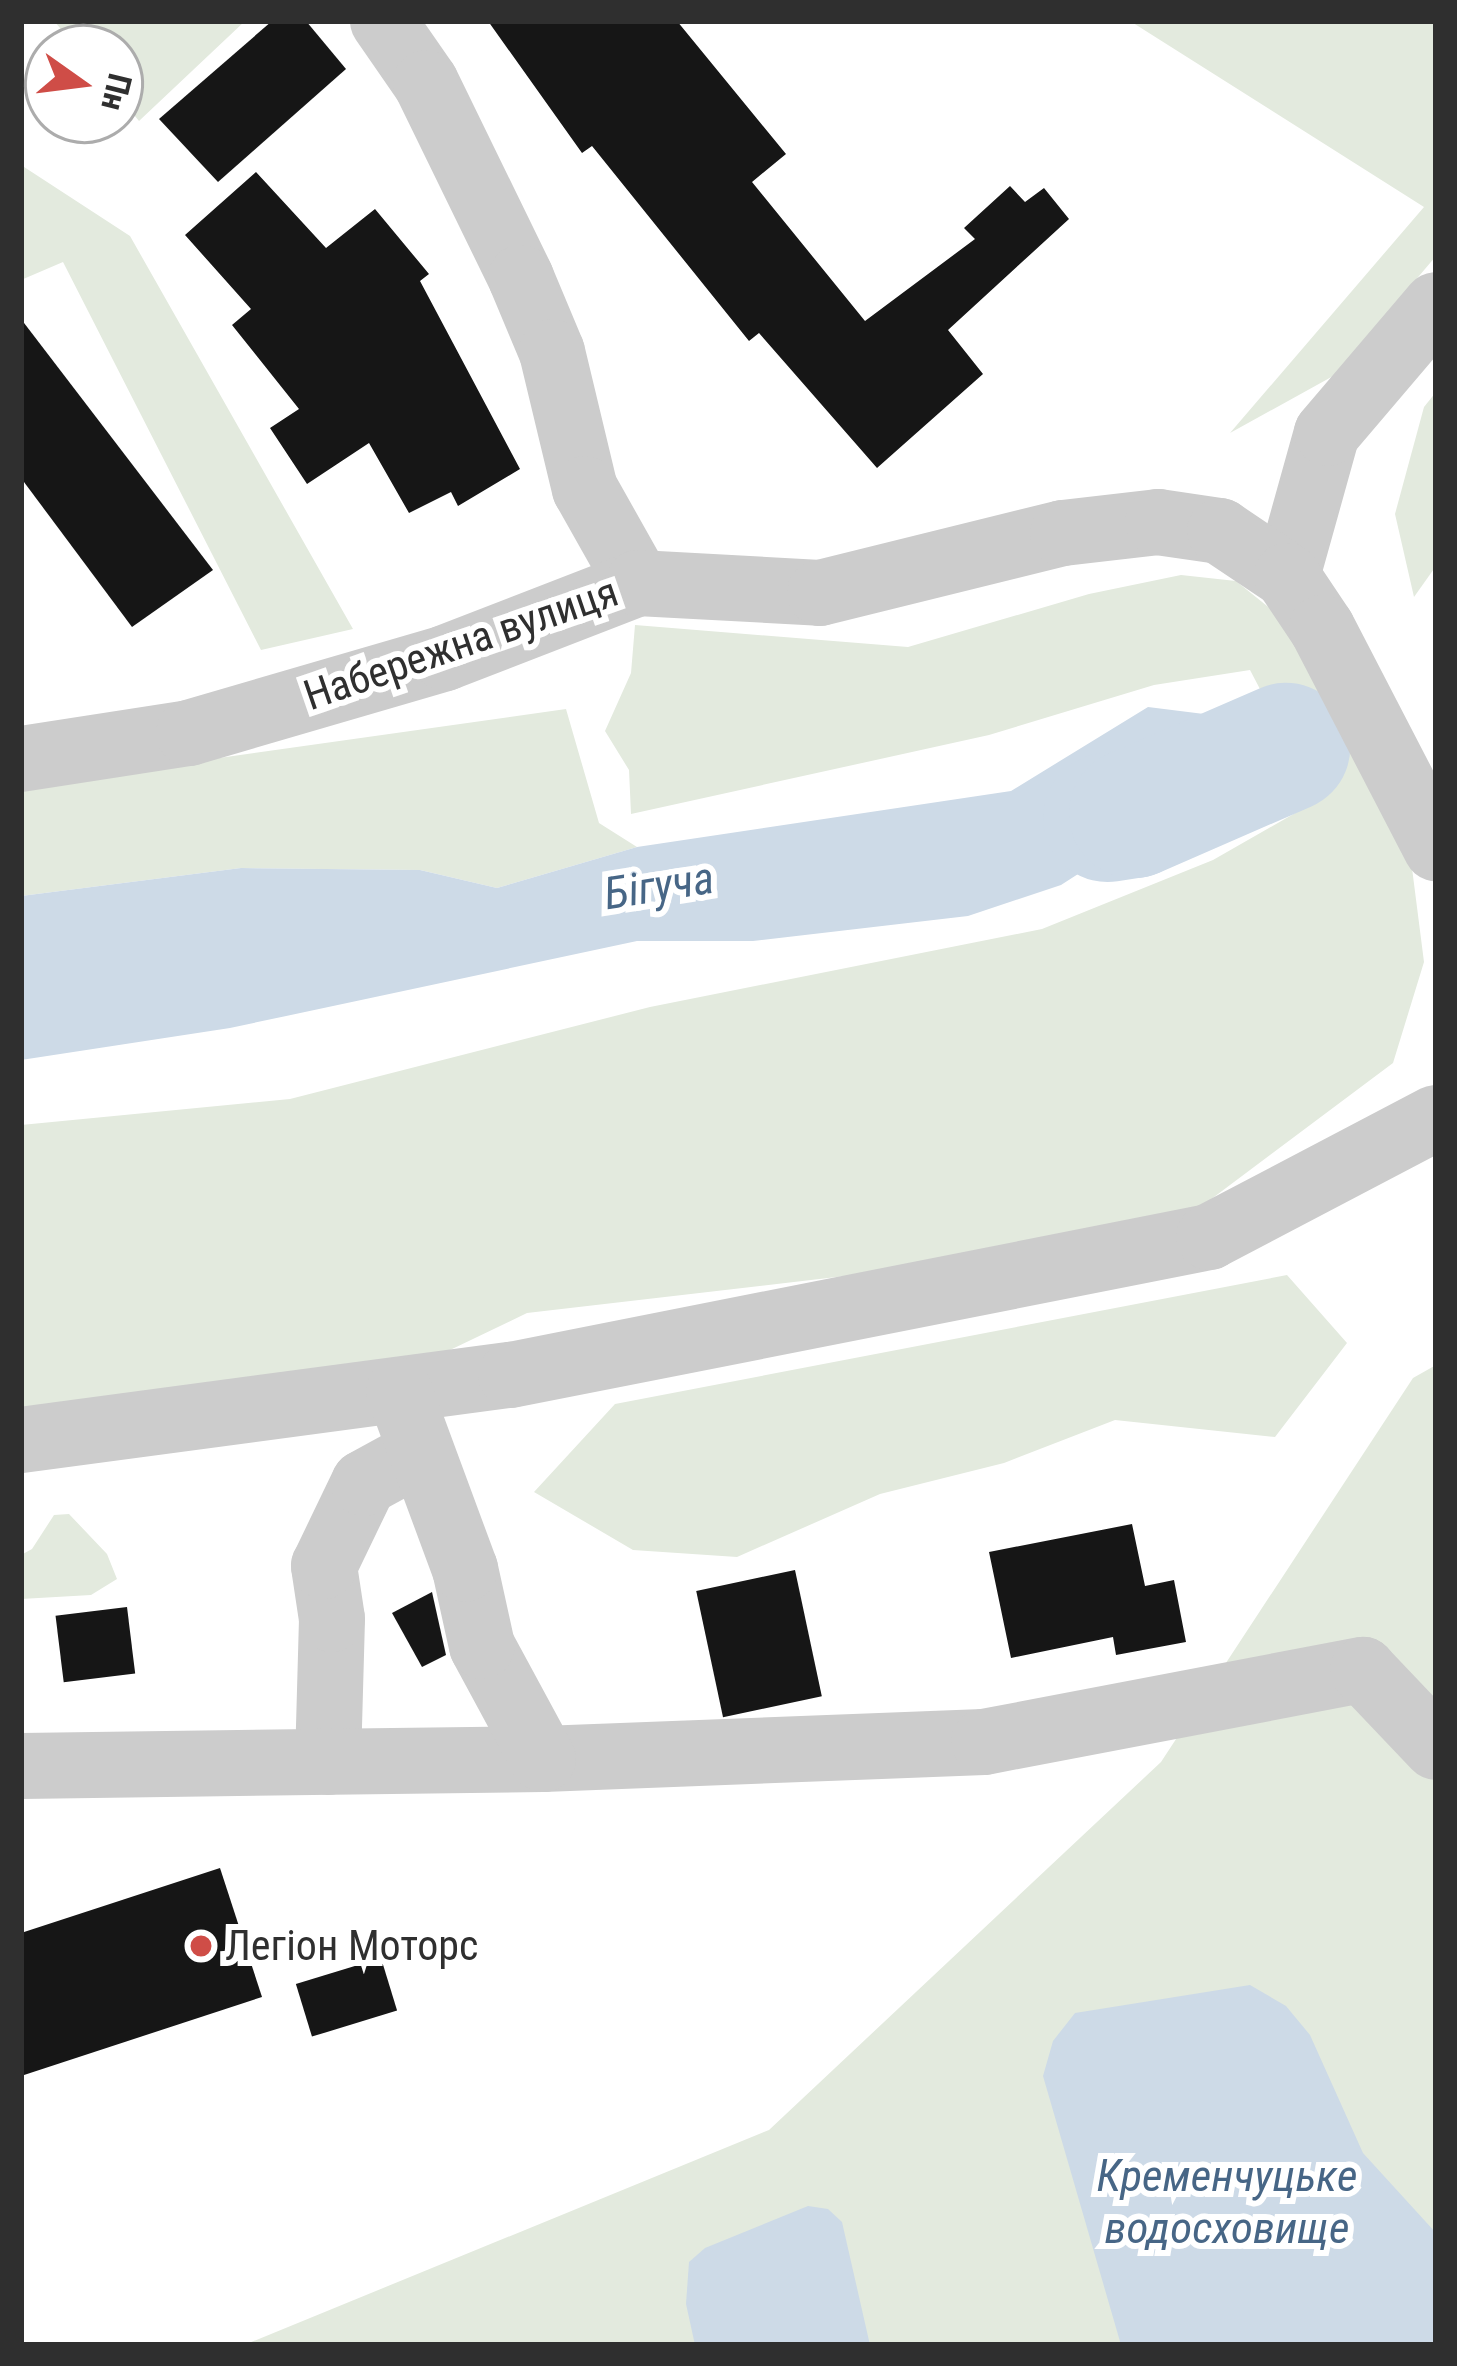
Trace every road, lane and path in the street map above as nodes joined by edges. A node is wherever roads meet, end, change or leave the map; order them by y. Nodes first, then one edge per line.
1 (383, 21) edge
2 (1436, 305) edge
3 (638, 584) junction
4 (1305, 602) junction
5 (21, 759) edge
6 (1436, 848) edge
7 (1436, 1118) edge
8 (399, 1390) junction
9 (21, 1440) edge
10 (419, 1454) junction
11 (1436, 1747) edge
12 (543, 1759) junction
13 (328, 1762) junction
14 (21, 1766) edge

1 - 3 street
2 - 4 street
3 - 4 street, Набережна вулиця
3 - 5 street, Набережна вулиця
4 - 6 street
7 - 8 street
8 - 9 street
8 - 10 street
10 - 12 street
10 - 13 street
11 - 12 street
12 - 13 street
13 - 14 street

